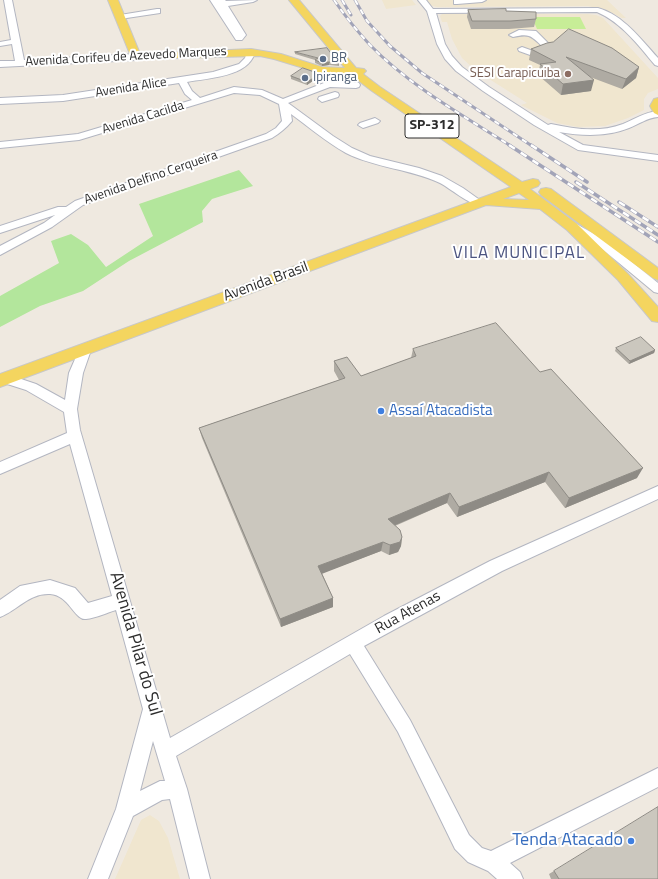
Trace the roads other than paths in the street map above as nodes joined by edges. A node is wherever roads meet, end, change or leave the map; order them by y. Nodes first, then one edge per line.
1 (8, 0) edge
2 (113, 0) edge
3 (214, 0) edge
4 (253, 0) edge
5 (294, 0) edge
6 (482, 0) edge
7 (222, 2) edge
8 (426, 5) edge
9 (157, 11) dead end
10 (120, 17) junction
11 (513, 35) dead end
12 (17, 41) junction
13 (0, 44) edge
14 (522, 49) dead end
15 (251, 52) junction
16 (136, 57) junction
17 (20, 63) junction
18 (658, 63) edge
19 (0, 64) edge
20 (361, 68) junction
21 (321, 70) junction
22 (182, 80) junction
23 (327, 83) junction
24 (378, 83) junction
25 (391, 85) dead end
26 (322, 99) dead end
27 (0, 101) edge
28 (198, 101) junction
29 (658, 101) edge
30 (284, 104) junction
31 (658, 112) edge
32 (375, 121) dead end
33 (537, 123) junction
34 (363, 125) dead end
35 (606, 132) junction
36 (0, 146) edge
37 (590, 150) junction
38 (658, 158) edge
39 (526, 185) junction
40 (79, 203) junction
41 (479, 203) junction
42 (549, 210) junction
43 (0, 230) edge
44 (0, 251) edge
45 (658, 275) edge
46 (658, 290) edge
47 (658, 317) edge
48 (85, 350) junction
49 (3, 380) edge
50 (70, 409) junction
51 (74, 436) junction
52 (0, 468) edge
53 (658, 492) edge
54 (122, 600) junction
55 (0, 609) edge
56 (353, 644) junction
57 (152, 709) junction
58 (166, 751) junction
59 (658, 777) edge
60 (177, 789) junction
61 (126, 809) junction
62 (492, 861) junction
63 (98, 879) edge
64 (200, 879) edge
65 (513, 879) edge

1 - 12 street
2 - 10 main road
3 - 7 street
4 - 7 street
5 - 20 main road, SP-312
6 - 8 street
8 - 18 street
8 - 33 street
9 - 10 street
10 - 16 main road
11 - 14 street
12 - 13 street
12 - 17 street
15 - 16 main road, Avenida Corifeu de Azevedo Marques
15 - 21 main road, Avenida Corifeu de Azevedo Marques
15 - 22 street, Avenida Alice
16 - 17 street, Avenida Corifeu de Azevedo Marques
17 - 19 street, Avenida Corifeu de Azevedo Marques
20 - 21 main road
20 - 24 main road, SP-312
20 - 24 main road, SP-312
21 - 23 main road
22 - 27 street, Avenida Alice
22 - 28 street
23 - 24 main road
23 - 26 street
23 - 30 street
24 - 39 main road, SP-312
25 - 39 main road, SP-312
28 - 30 street, Avenida Cacilda
28 - 36 street, Avenida Cacilda
29 - 31 main road
30 - 40 street, Avenida Delfino Cerqueira
30 - 41 street, Avenida Cacilda
31 - 35 street
32 - 34 street
33 - 35 street
33 - 37 street
35 - 37 street
37 - 38 street
39 - 41 main road, Avenida Brasil
39 - 42 main road, SP-312
39 - 45 main road, SP-312
40 - 43 street
40 - 44 street, Avenida Delfino Cerqueira
41 - 42 main road
41 - 48 main road, Avenida Brasil
42 - 46 street
42 - 47 main road, SP-312
48 - 49 main road, Avenida Brasil
48 - 50 street, Avenida Pilar do Sul
49 - 50 street
50 - 51 street, Avenida Pilar do Sul
51 - 52 street
51 - 54 street, Avenida Pilar do Sul
53 - 56 street, Rua Atenas
54 - 55 street
54 - 57 street, Avenida Pilar do Sul
56 - 58 street, Rua Atenas
56 - 62 street
57 - 58 street, Avenida Pilar do Sul
57 - 61 street
58 - 60 street, Avenida Pilar do Sul
59 - 62 street
60 - 61 street
60 - 64 street, Avenida Pilar do Sul
61 - 63 street
62 - 65 street

